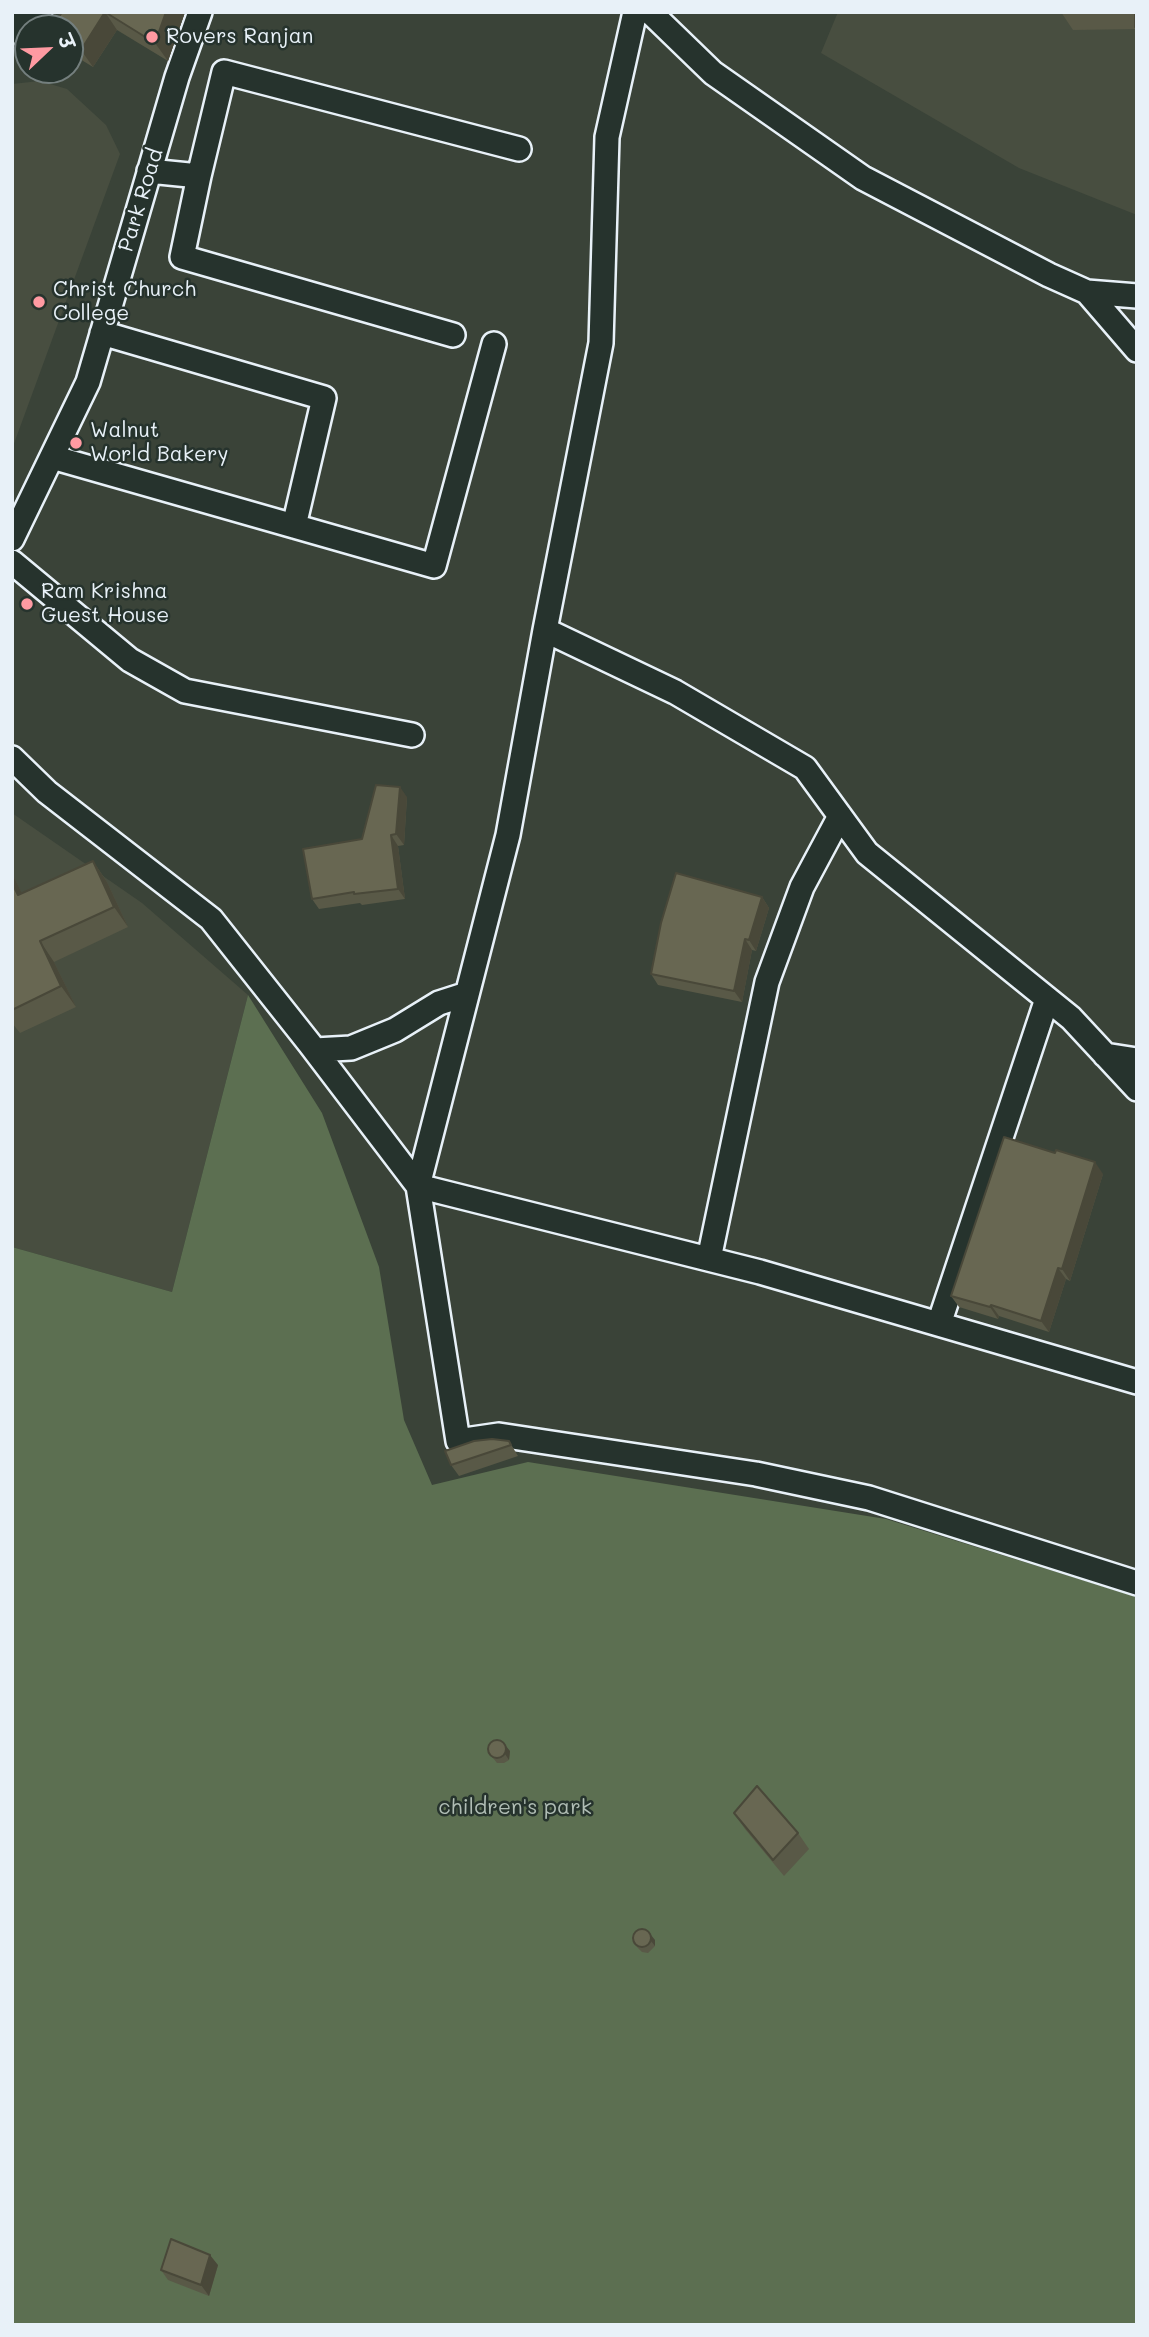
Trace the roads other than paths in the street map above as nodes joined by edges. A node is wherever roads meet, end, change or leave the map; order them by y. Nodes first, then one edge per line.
1 (37, 12) edge
2 (200, 12) edge
3 (635, 12) edge
4 (650, 12) edge
5 (12, 29) edge
6 (519, 149) dead end
7 (149, 171) junction
8 (199, 176) junction
9 (1087, 292) junction
10 (1137, 296) edge
11 (102, 333) junction
12 (453, 335) dead end
13 (494, 344) dead end
14 (1137, 350) edge
15 (52, 457) junction
16 (294, 526) junction
17 (12, 539) edge
18 (12, 562) edge
19 (545, 630) junction
20 (412, 735) dead end
21 (12, 758) edge
22 (840, 816) junction
23 (467, 994) junction
24 (1048, 999) junction
25 (315, 1050) junction
26 (1105, 1055) junction
27 (1137, 1060) edge
28 (1137, 1089) edge
29 (418, 1186) junction
30 (709, 1259) junction
31 (939, 1324) junction
32 (1137, 1382) edge
33 (1137, 1583) edge

1 - 5 main road
2 - 7 street, Park Road
3 - 19 street
4 - 9 street
6 - 8 street
7 - 8 street
7 - 11 street, Park Road
8 - 12 street
9 - 10 street
9 - 14 street
11 - 15 street, Park Road
11 - 16 street
13 - 16 street
15 - 16 street
15 - 17 street, Park Road
18 - 20 street
19 - 22 street
19 - 23 street
21 - 25 street
22 - 24 street
22 - 30 street
23 - 25 street
23 - 29 street
24 - 26 street
24 - 31 street
25 - 29 street
26 - 27 street
26 - 28 street
29 - 30 street
29 - 33 street
30 - 31 street
31 - 32 street

